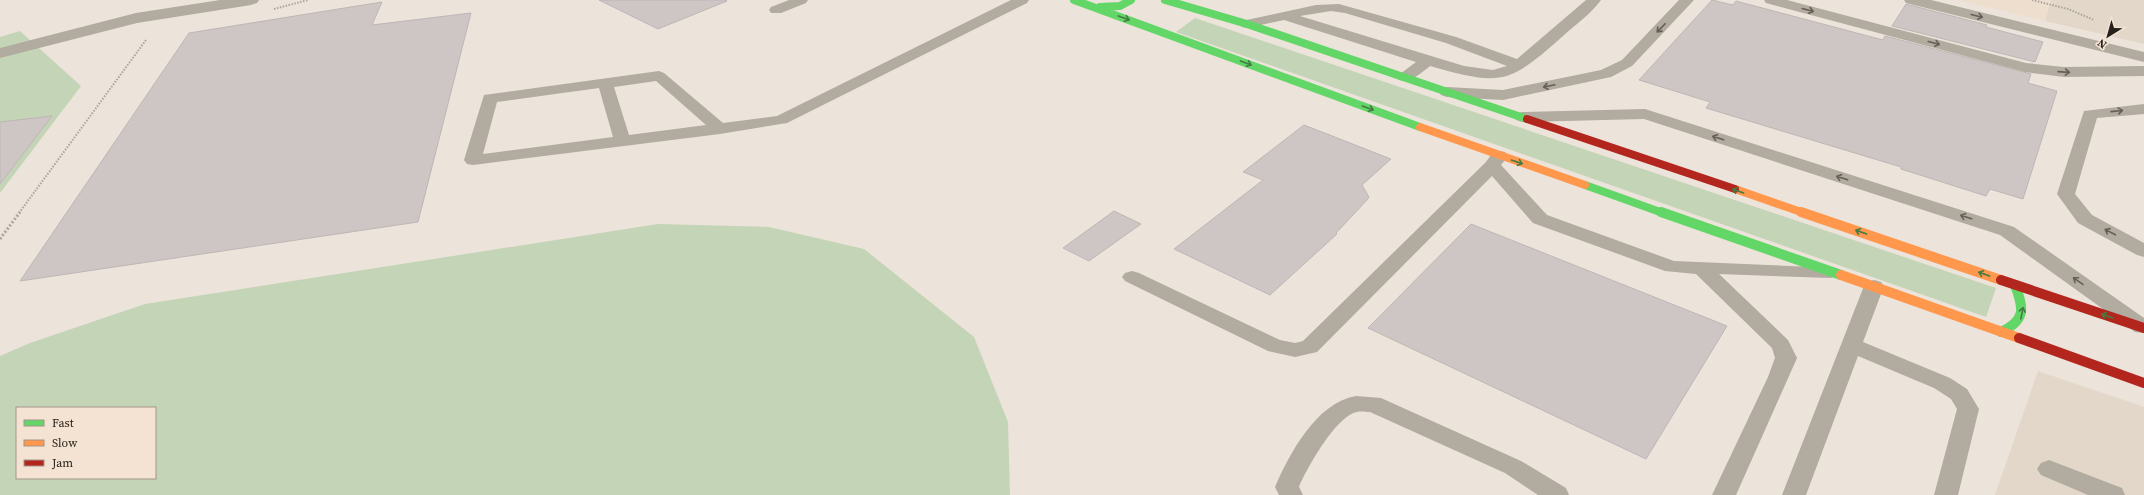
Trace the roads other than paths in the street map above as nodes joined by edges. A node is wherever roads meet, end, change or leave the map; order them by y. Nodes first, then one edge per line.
1 (251, 0) edge
2 (801, 0) edge
3 (1022, 0) edge
4 (1074, 0) edge
5 (1132, 0) edge
6 (1164, 0) edge
7 (1594, 0) edge
8 (1687, 0) edge
9 (1771, 0) edge
10 (1912, 0) edge
11 (1094, 8) junction
12 (776, 10) dead end
13 (1193, 10) junction
14 (1175, 12) dead end
15 (1286, 16) junction
16 (1246, 24) junction
17 (1450, 40) junction
18 (0, 53) edge
19 (2144, 57) edge
20 (1428, 61) junction
21 (1519, 65) junction
22 (2144, 71) edge
23 (1404, 78) junction
24 (605, 83) junction
25 (1447, 92) junction
26 (2144, 109) edge
27 (1522, 117) junction
28 (720, 129) junction
29 (623, 141) junction
30 (1496, 161) junction
31 (2144, 251) edge
32 (1701, 268) junction
33 (1830, 272) junction
34 (1132, 277) dead end
35 (2015, 285) junction
36 (1874, 286) junction
37 (2144, 328) edge
38 (2001, 332) junction
39 (1851, 345) junction
40 (2144, 383) edge
41 (2049, 469) dead end
42 (1292, 495) edge
43 (1557, 495) edge
44 (1724, 495) edge
45 (1794, 495) edge
46 (1946, 495) edge
47 (2113, 495) edge

1 - 18 street
2 - 12 lane
3 - 28 lane
4 - 11 street
5 - 11 street
6 - 13 street
7 - 21 lane
8 -> 25 lane
9 -> 22 lane
10 -> 19 street
11 -> 30 street
13 - 14 street
13 - 16 street
15 - 16 lane
15 - 17 lane
15 - 20 lane
16 - 23 street
17 - 20 lane
17 - 21 lane
20 - 21 lane
20 - 23 lane
23 - 25 street
24 - 28 lane
24 - 29 lane
24 - 29 lane
25 - 27 street
31 -> 26 lane
35 -> 27 street
37 -> 27 lane
28 - 29 lane
30 - 32 lane
30 -> 33 street
30 - 34 lane
32 - 33 lane
32 - 44 lane
33 - 36 street
37 -> 35 street
38 -> 35 street
36 - 38 street
36 - 39 lane
38 - 40 street
39 - 45 lane
39 - 46 lane
41 - 47 lane
42 - 43 lane

